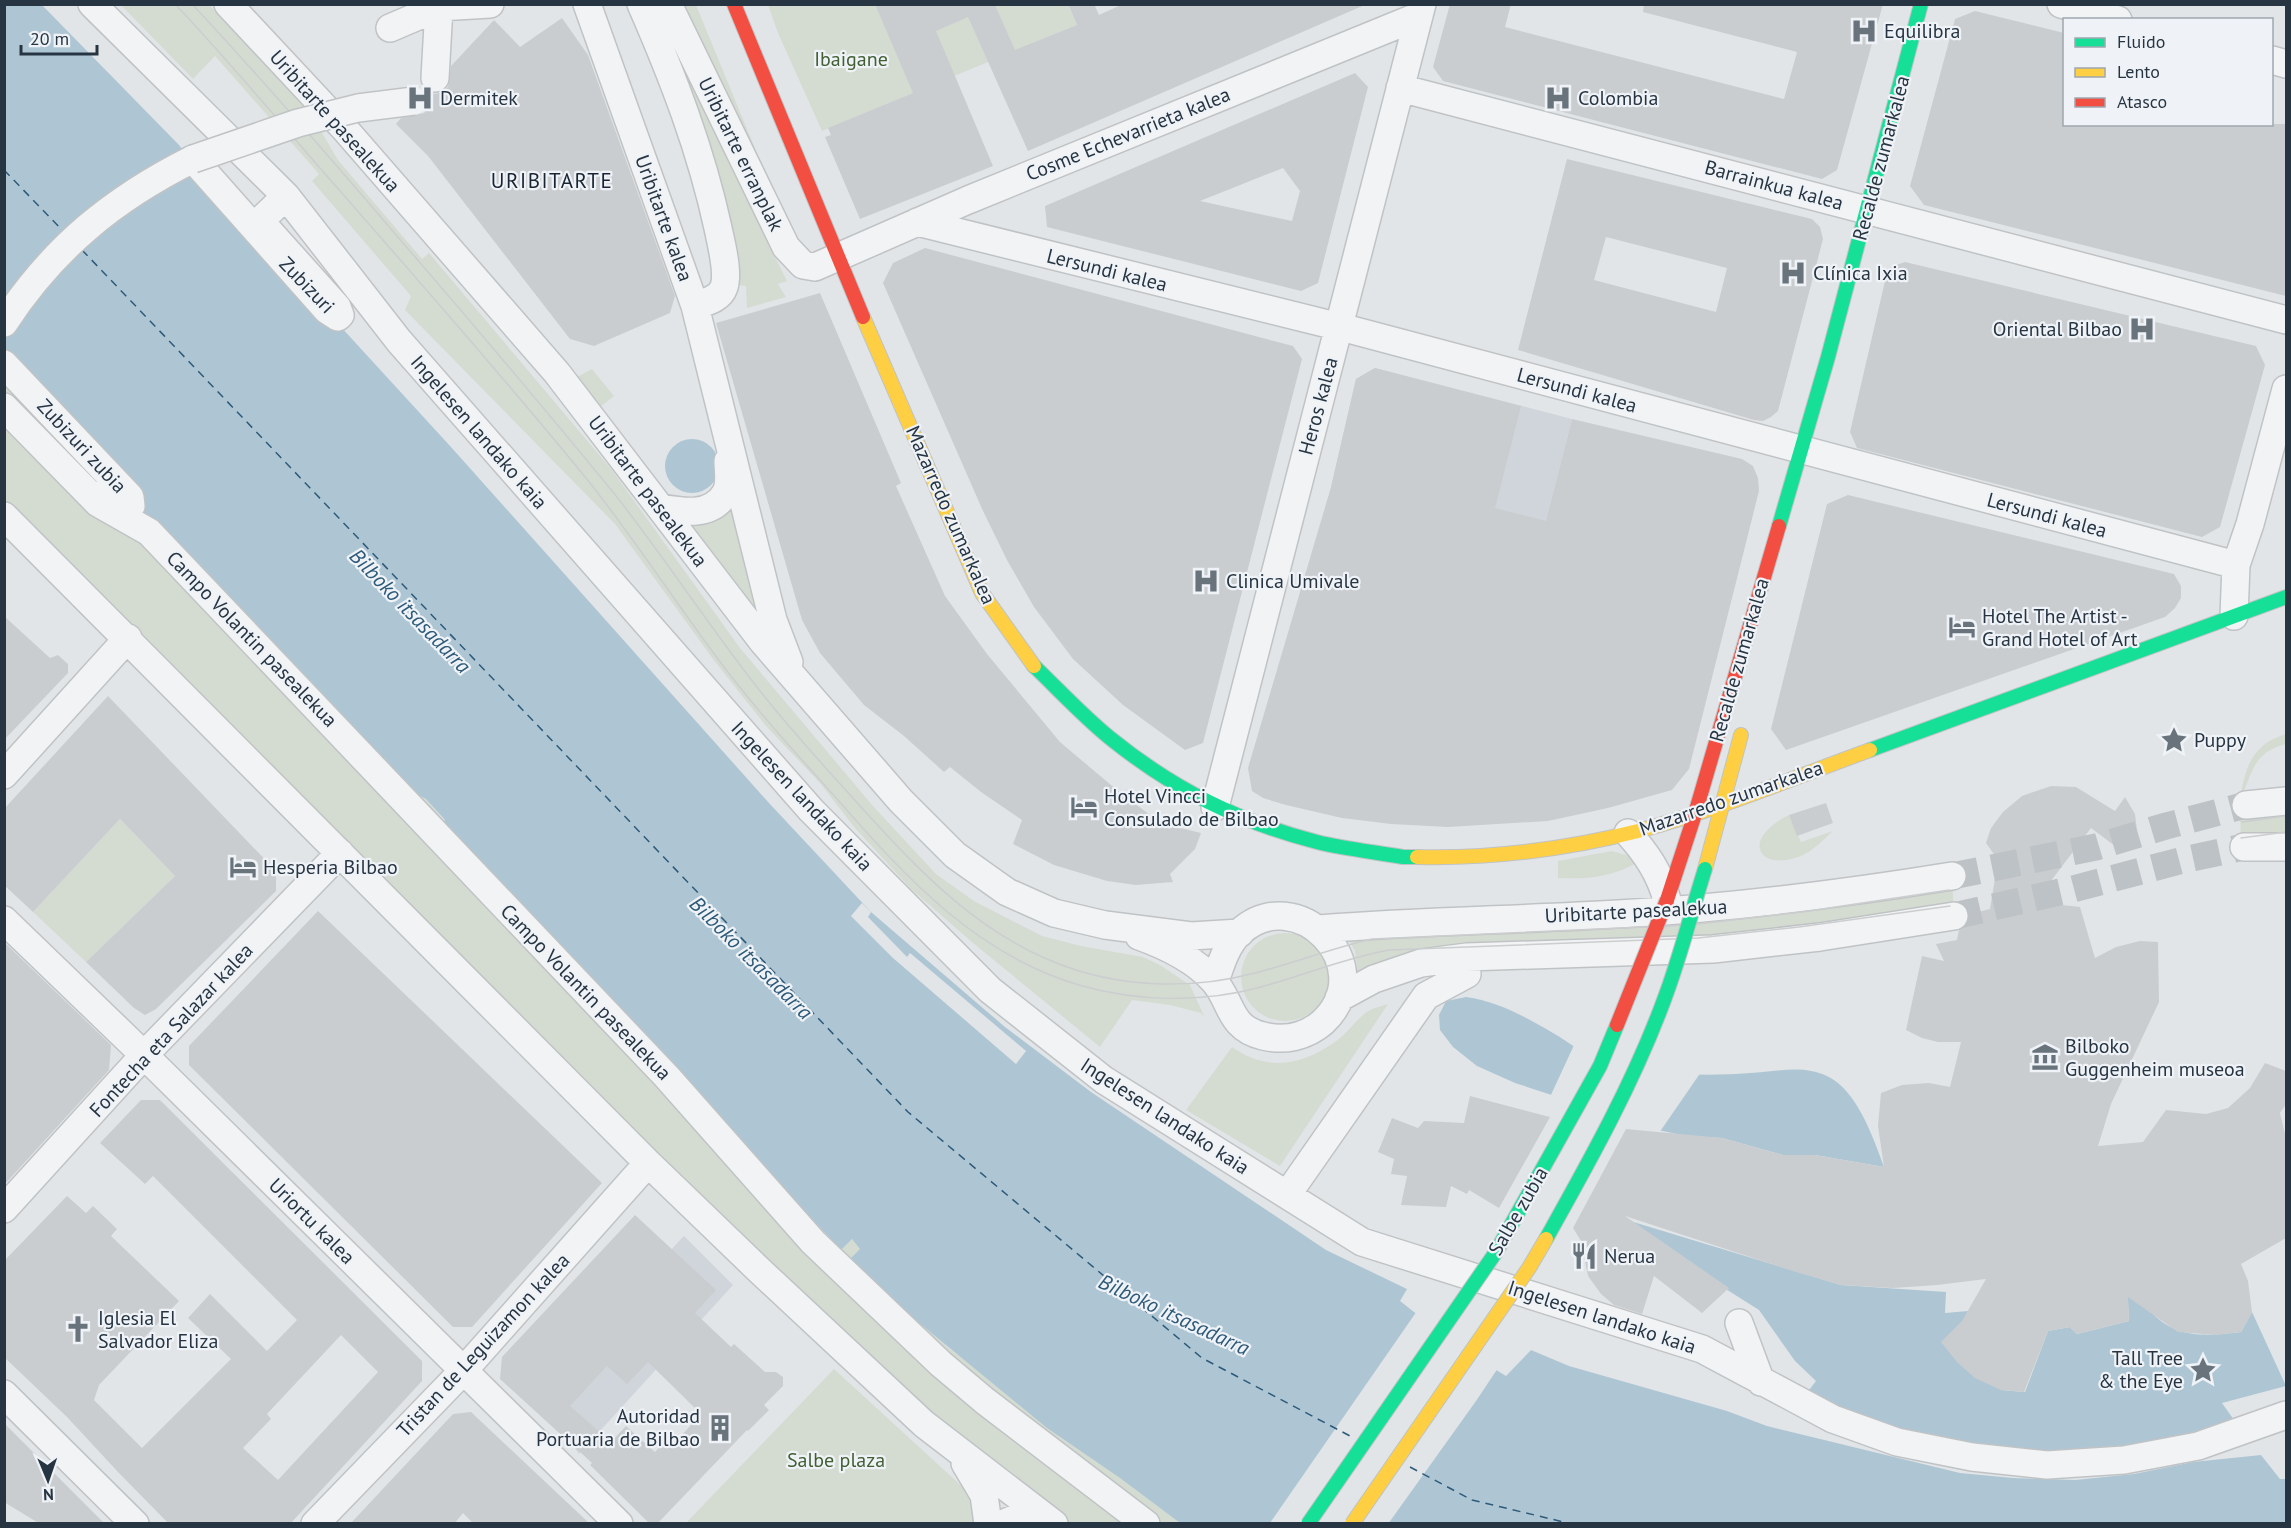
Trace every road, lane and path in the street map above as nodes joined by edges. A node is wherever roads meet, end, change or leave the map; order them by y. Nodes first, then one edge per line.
1 (92, 4) edge
2 (228, 4) edge
3 (490, 4) edge
4 (587, 4) edge
5 (640, 4) edge
6 (668, 4) edge
7 (734, 4) edge
8 (1921, 4) edge
9 (2061, 4) edge
10 (440, 6) edge
11 (1420, 10) edge
12 (2111, 18) edge
13 (390, 28) dead end
14 (435, 78) dead end
15 (1400, 88) junction
16 (414, 101) dead end
17 (193, 159) junction
18 (277, 186) junction
19 (242, 202) dead end
20 (1867, 210) junction
21 (917, 222) junction
22 (840, 256) junction
23 (695, 306) junction
24 (2286, 320) edge
25 (4, 323) edge
26 (1339, 327) junction
27 (4, 364) edge
28 (2286, 389) edge
29 (7, 412) edge
30 (728, 435) junction
31 (48, 440) junction
32 (1800, 449) junction
33 (661, 508) junction
34 (4, 516) edge
35 (2236, 566) junction
36 (2286, 597) edge
37 (2234, 616) junction
38 (1763, 630) dead end
39 (128, 638) junction
40 (793, 675) junction
41 (1743, 724) dead end
42 (4, 775) edge
43 (2286, 801) edge
44 (1723, 804) junction
45 (2246, 805) tunnel mouth
46 (1215, 807) junction
47 (1695, 814) junction
48 (1628, 833) junction
49 (2244, 847) tunnel mouth
50 (2286, 847) edge
51 (340, 853) junction
52 (1705, 869) joint
53 (1678, 872) joint
54 (1952, 876) tunnel mouth
55 (1667, 900) junction
56 (1954, 916) tunnel mouth
57 (4, 920) edge
58 (1105, 925) junction
59 (1319, 929) junction
60 (1240, 933) junction
61 (1467, 974) dead end
62 (1215, 981) junction
63 (1339, 998) junction
64 (144, 1055) junction
65 (648, 1163) junction
66 (1287, 1195) junction
67 (4, 1209) edge
68 (1739, 1323) dead end
69 (464, 1370) junction
70 (1761, 1382) junction
71 (4, 1394) edge
72 (2282, 1416) edge
73 (959, 1451) junction
74 (1049, 1520) edge
75 (135, 1524) edge
76 (315, 1524) edge
77 (619, 1524) edge
78 (988, 1524) edge
79 (1002, 1524) edge
80 (1146, 1524) edge
81 (1308, 1524) edge
82 (1353, 1524) edge

1 - 18 street, Ingelesen landako kaia
2 - 33 street, Uribitarte pasealekua
3 - 10 street
4 - 23 street, Uribitarte kalea
5 - 23 street, Uribitarte erranplak
6 - 22 street, Uribitarte erranplak
7 - 22 main road, Mazarredo zumarkalea
8 - 20 main road, Recalde zumarkalea
9 - 12 street
10 - 13 street
10 - 14 street
11 - 15 street, Heros kalea
11 - 21 street, Cosme Echevarrieta kalea
15 - 20 street, Barrainkua kalea
15 - 26 street, Heros kalea
16 - 17 street, bridge
17 - 18 street, Zubizuri
17 - 25 street
18 - 19 street
18 - 66 street, Ingelesen landako kaia
20 - 24 street, Barrainkua kalea
20 - 32 main road, Recalde zumarkalea
21 - 22 street, Cosme Echevarrieta kalea
21 - 26 street, Lersundi kalea
22 - 46 main road, Mazarredo zumarkalea
23 - 30 street, Uribitarte kalea
26 - 32 street, Lersundi kalea
26 - 46 street, Heros kalea
27 - 31 street, Zubizuri zubia
28 - 35 street
29 - 31 street, Campo Volantin pasealekua
30 - 33 street, Uribitarte kalea
30 - 40 street, Uribitarte kalea
31 - 80 street, Campo Volantin pasealekua
32 - 35 street, Lersundi kalea
32 - 38 main road, Recalde zumarkalea
32 - 47 main road, Recalde zumarkalea
33 - 40 street, Uribitarte pasealekua
34 - 39 street
35 - 37 street
36 - 37 main road, Mazarredo zumarkalea
37 - 44 main road, Mazarredo zumarkalea
39 - 42 street
39 - 51 street
40 - 58 street, Uribitarte pasealekua
41 - 44 main road, Recalde zumarkalea
43 - 45 street
44 - 47 main road, Mazarredo zumarkalea
44 - 52 main road, Recalde zumarkalea
46 - 48 main road, Mazarredo zumarkalea
47 - 48 main road, Mazarredo zumarkalea
47 - 53 main road, Recalde zumarkalea
48 - 55 street
49 - 50 street
51 - 64 street, Fontecha eta Salazar kalea
51 - 65 street
52 - 82 main road, Salbe zubia, bridge
53 - 55 main road, Salbe zubia
54 - 59 street, Uribitarte pasealekua
55 - 81 main road, Salbe zubia, bridge
56 - 63 street, Uribitarte pasealekua
57 - 64 street, Uriortu kalea
58 - 60 street, Uribitarte pasealekua
58 - 62 street, Uribitarte pasealekua
59 - 60 street
59 - 63 street
60 - 62 street
61 - 66 street
62 - 63 street
64 - 67 street, Fontecha eta Salazar kalea
64 - 69 street, Uriortu kalea
65 - 69 street, Tristan de Leguizamon kalea
65 - 73 street
66 - 70 street, Ingelesen landako kaia
68 - 70 street
69 - 76 street, Tristan de Leguizamon kalea
69 - 77 street, Uriortu kalea
70 - 72 street, Ingelesen landako kaia
71 - 75 street
73 - 74 street
73 - 78 street
74 - 79 street

